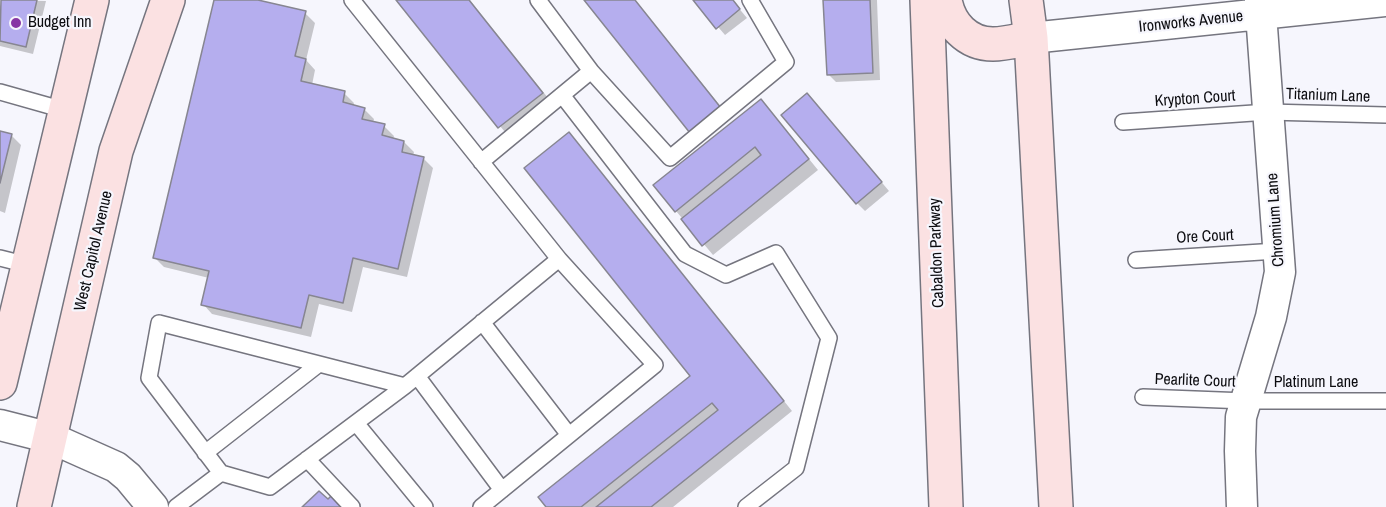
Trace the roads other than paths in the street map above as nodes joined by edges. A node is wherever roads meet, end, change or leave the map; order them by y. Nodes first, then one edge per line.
1 (92, 0) edge
2 (168, 0) edge
3 (352, 0) edge
4 (538, 0) edge
5 (750, 0) edge
6 (927, 0) edge
7 (945, 0) edge
8 (1026, 0) edge
9 (1386, 1) edge
10 (1260, 8) edge
11 (1031, 38) junction
12 (591, 71) junction
13 (0, 92) edge
14 (562, 94) junction
15 (64, 110) junction
16 (1268, 112) junction
17 (1386, 115) edge
18 (1123, 122) dead end
19 (481, 162) junction
20 (1277, 251) junction
21 (559, 259) junction
22 (1136, 260) dead end
23 (14, 262) edge
24 (482, 322) junction
25 (319, 364) junction
26 (411, 381) junction
27 (0, 383) edge
28 (1143, 397) dead end
29 (1246, 401) junction
30 (1386, 401) edge
31 (356, 423) junction
32 (0, 425) edge
33 (569, 435) junction
34 (51, 438) junction
35 (205, 453) junction
36 (307, 459) junction
37 (221, 473) junction
38 (502, 490) junction
39 (34, 507) edge
40 (153, 507) edge
41 (176, 507) edge
42 (352, 507) edge
43 (425, 507) edge
44 (481, 507) edge
45 (746, 507) edge
46 (946, 507) edge
47 (1056, 507) edge
48 (1242, 507) edge

1 - 15 main road
2 - 34 main road, West Capitol Avenue
3 - 19 lane
4 - 12 lane
5 - 12 lane
6 - 46 main road, Cabaldon Parkway
7 - 11 main road
8 - 11 main road
9 - 10 street, Ironworks Avenue
10 - 11 street, Ironworks Avenue
10 - 16 street, Chromium Lane
11 - 47 main road
12 - 14 lane
13 - 15 lane
14 - 19 lane
14 - 45 lane
15 - 23 main road
16 - 17 lane, Titanium Lane
16 - 18 lane, Krypton Court
16 - 20 street, Chromium Lane
19 - 21 lane
20 - 22 lane, Ore Court
20 - 29 street, Chromium Lane
21 - 24 lane
21 - 33 lane
23 - 27 main road
24 - 26 lane
24 - 33 lane
25 - 26 lane
25 - 35 lane
25 - 35 lane
26 - 31 lane
26 - 38 lane
28 - 29 lane, Pearlite Court
29 - 30 lane, Platinum Lane
29 - 48 street, Chromium Lane
31 - 36 lane
31 - 43 lane
32 - 34 street
33 - 38 lane
34 - 39 main road, West Capitol Avenue
34 - 40 street
35 - 37 lane
36 - 37 lane
36 - 42 lane
37 - 41 lane
38 - 44 lane

